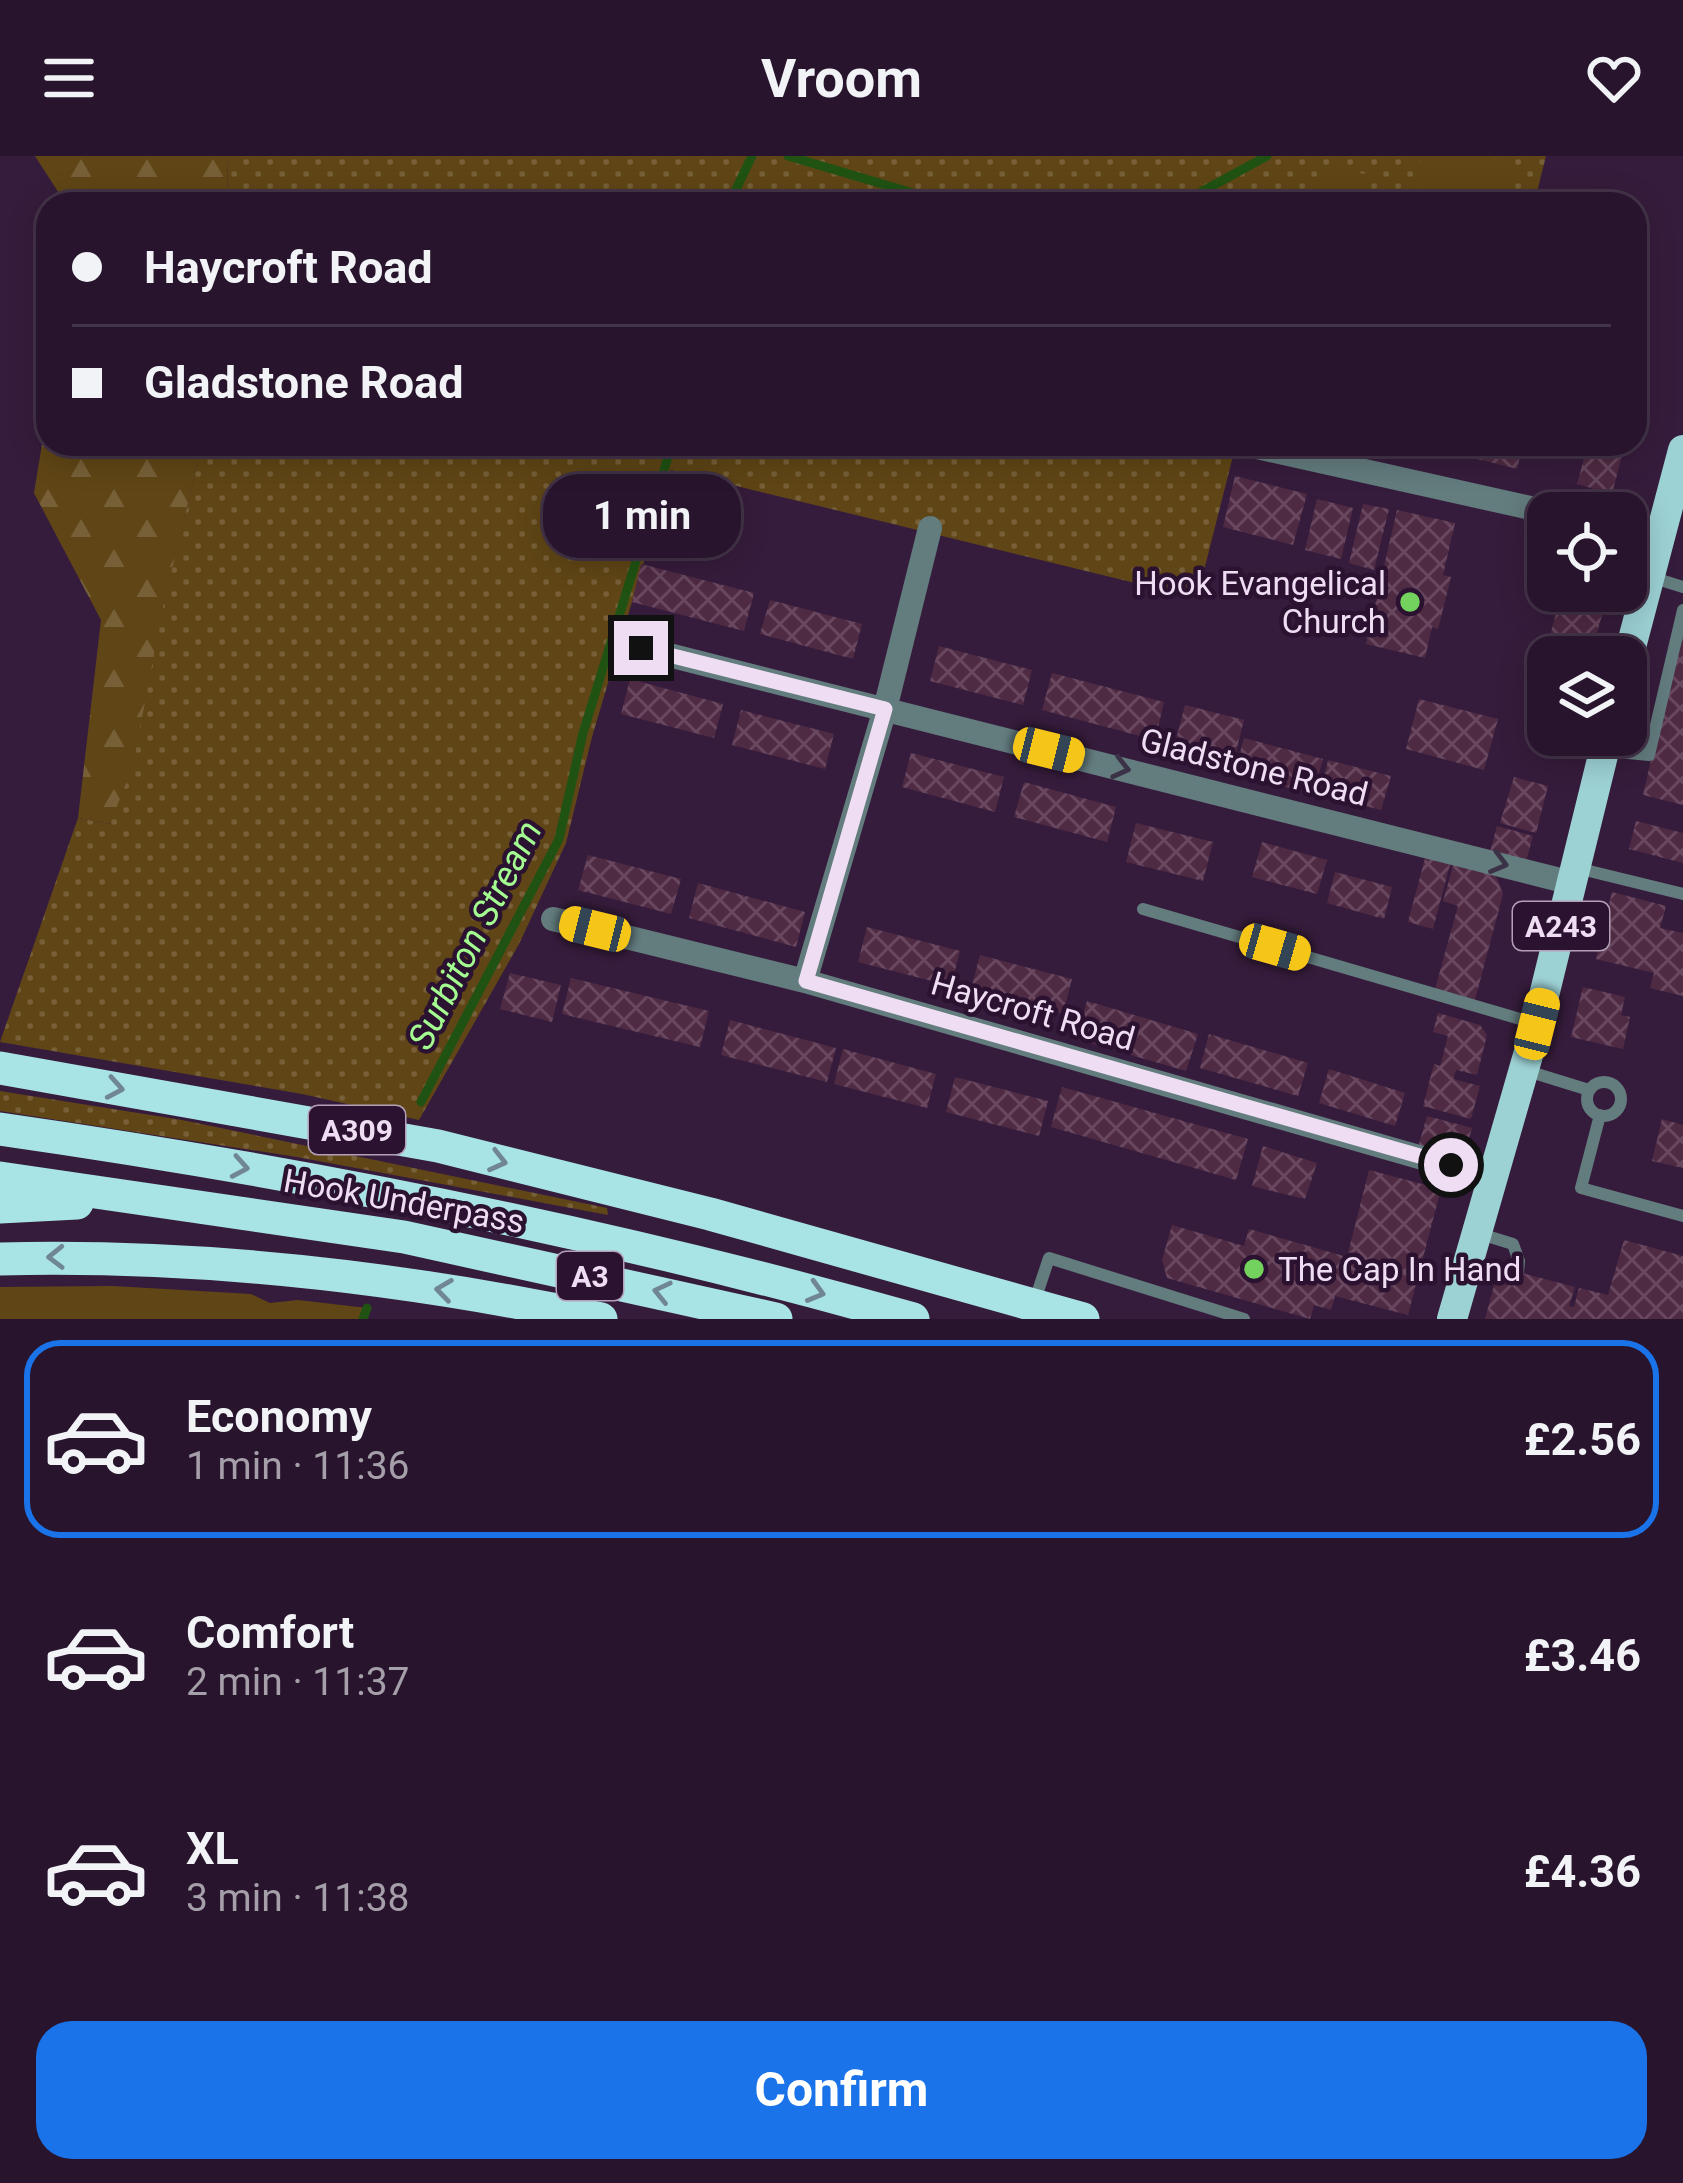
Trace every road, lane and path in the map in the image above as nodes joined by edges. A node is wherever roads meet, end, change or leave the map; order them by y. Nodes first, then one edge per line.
1 (1683, 450) edge
2 (1297, 456) edge
3 (1527, 507) edge
4 (930, 529) dead end
5 (1647, 534) edge
6 (1660, 537) junction
7 (1649, 576) junction
8 (1683, 587) edge
9 (1683, 610) edge
10 (1634, 636) edge
11 (641, 648) dead end
12 (885, 709) junction
13 (1647, 754) edge
14 (1603, 756) edge
15 (1574, 875) junction
16 (1683, 894) edge
17 (1144, 909) dead end
18 (553, 919) dead end
19 (806, 981) junction
20 (1537, 1024) junction
21 (0, 1068) edge
22 (1523, 1070) junction
23 (1589, 1090) junction
24 (1600, 1115) junction
25 (0, 1129) edge
26 (0, 1178) edge
27 (1492, 1178) junction
28 (157, 1199) junction
29 (0, 1207) edge
30 (1683, 1216) edge
31 (1476, 1232) junction
32 (0, 1258) edge
33 (1518, 1272) dead end
34 (1033, 1304) junction
35 (601, 1319) edge
36 (776, 1319) edge
37 (913, 1319) edge
38 (1083, 1319) edge
39 (1244, 1319) edge
40 (1452, 1319) edge

1 - 6 main road
2 - 3 street
4 - 12 street
5 - 6 street
6 - 7 main road
7 - 8 lane
7 - 10 main road
9 - 13 lane
11 - 12 street, Gladstone Road
12 -> 15 street, Gladstone Road
12 - 19 street
14 - 15 main road, A243
15 - 16 lane
15 - 20 main road, A243
17 - 20 lane
18 - 19 street, Haycroft Road
19 - 27 street, Haycroft Road
20 - 22 main road, A243
21 -> 34 highway, A309
22 - 23 lane
22 - 27 main road, A243
23 - 24 lane
23 - 24 lane
24 - 30 lane
25 -> 37 highway, A3
26 - 28 highway, A3
27 - 31 main road, A243
28 - 29 highway
36 -> 28 highway, Hook Underpass / A3
31 - 33 lane
31 - 40 main road, A243
35 -> 32 highway
34 - 38 highway, A309
34 - 39 lane

